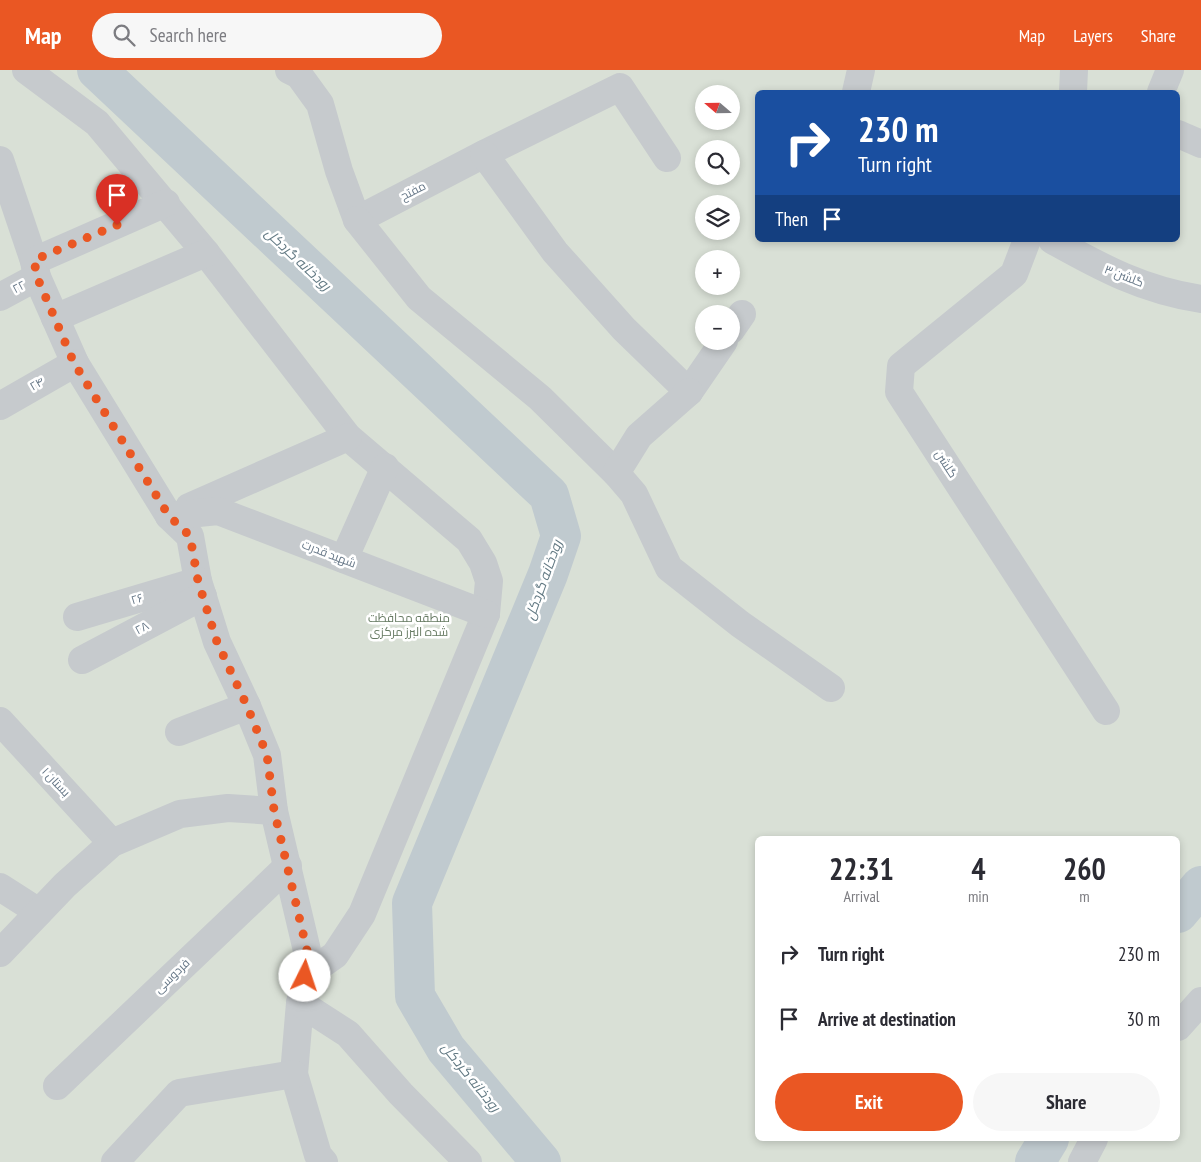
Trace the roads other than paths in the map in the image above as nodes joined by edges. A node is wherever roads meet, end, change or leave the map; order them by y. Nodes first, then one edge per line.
1 (26, 70) edge
2 (289, 70) edge
3 (861, 70) edge
4 (1074, 70) edge
5 (1170, 70) edge
6 (856, 90) edge
7 (1073, 90) edge
8 (1161, 90) edge
9 (1180, 135) edge
10 (1201, 144) edge
11 (484, 154) junction
12 (667, 158) dead end
13 (0, 160) edge
14 (166, 203) junction
15 (357, 220) junction
16 (1026, 242) edge
17 (1056, 242) edge
18 (206, 253) junction
19 (35, 269) junction
20 (0, 296) edge
21 (1201, 299) edge
22 (55, 318) junction
23 (718, 350) edge
24 (74, 363) junction
25 (690, 392) junction
26 (0, 406) edge
27 (348, 437) junction
28 (385, 467) junction
29 (616, 473) junction
30 (169, 516) junction
31 (344, 560) junction
32 (200, 588) junction
33 (486, 614) junction
34 (77, 617) dead end
35 (82, 660) dead end
36 (831, 688) dead end
37 (247, 706) junction
38 (1106, 711) dead end
39 (0, 721) edge
40 (179, 732) dead end
41 (274, 810) junction
42 (112, 843) junction
43 (288, 866) junction
44 (0, 888) edge
45 (39, 912) junction
46 (0, 953) edge
47 (305, 976) junction
48 (1201, 1001) edge
49 (300, 1003) junction
50 (1180, 1025) edge
51 (294, 1074) junction
52 (57, 1086) dead end
53 (1093, 1141) edge
54 (115, 1162) edge
55 (324, 1162) edge
56 (468, 1162) edge
57 (1082, 1162) edge

1 - 14 street
2 - 15 street
3 - 6 street
4 - 7 street
5 - 8 street
9 - 10 street
11 - 12 street, مفتح
11 - 15 street, مفتح
11 - 25 street
13 - 19 street
14 - 18 street
14 - 19 street, ۲۲
15 - 29 street
16 - 38 street, گلشن
17 - 21 street, گلشن ۳
18 - 22 street
18 - 27 street
19 - 20 street, ۲۲
19 - 22 street
22 - 24 street
23 - 25 street
24 - 26 street, ۲۴
24 - 30 street
25 - 29 street
27 - 28 street
27 - 30 street
28 - 31 street
28 - 33 street
29 - 36 street
30 - 31 street, شهید قدرت
30 - 32 street
31 - 33 street, شهید قدرت
32 - 34 street, ۲۶
32 - 35 street, ۲۸
32 - 37 street
33 - 47 street
37 - 40 street
37 - 41 street
39 - 42 street, بستان ۱
41 - 42 street
41 - 43 street
42 - 45 street
43 - 47 street
43 - 52 street, فردوسی
44 - 45 street
45 - 46 street
47 - 49 street
48 - 50 street
49 - 51 street
49 - 56 street
51 - 54 street
51 - 55 street
53 - 57 street

